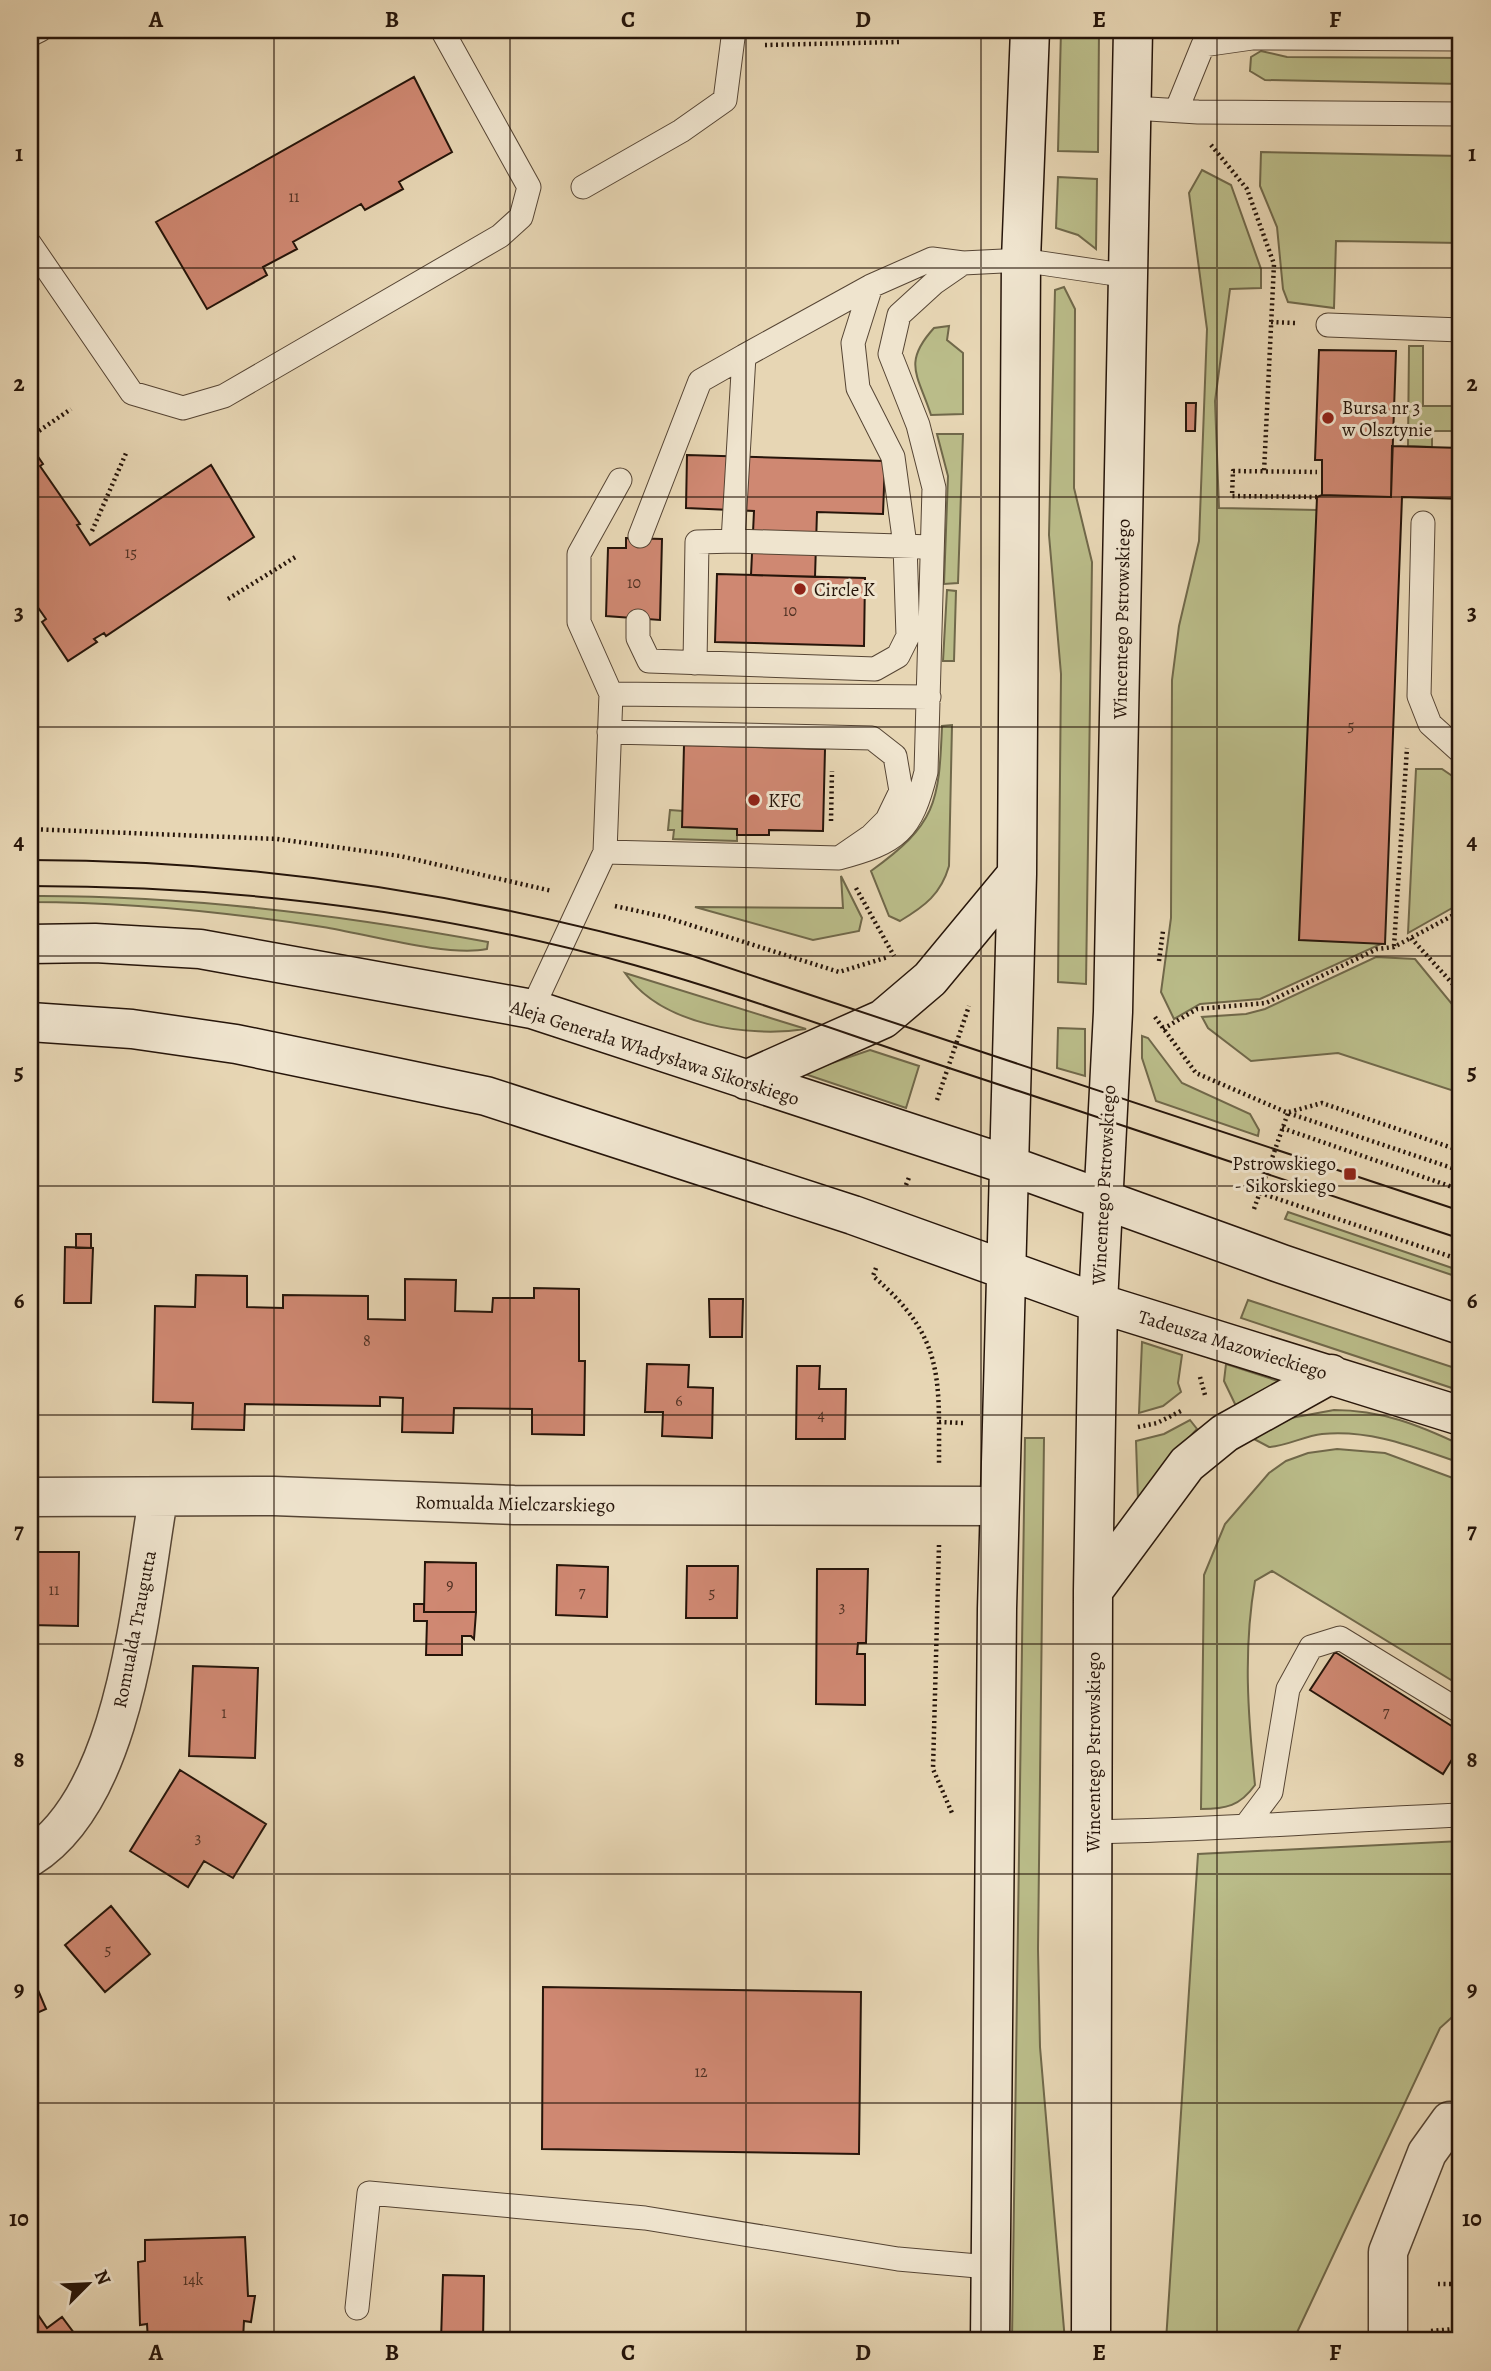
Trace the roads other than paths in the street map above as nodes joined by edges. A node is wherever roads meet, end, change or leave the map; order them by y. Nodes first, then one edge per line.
1 (40, 30) edge
2 (442, 30) edge
3 (734, 30) edge
4 (1030, 30) edge
5 (1133, 30) edge
6 (30, 36) edge
7 (1461, 39) edge
8 (1133, 108) junction
9 (1177, 109) junction
10 (1461, 114) edge
11 (583, 187) dead end
12 (30, 244) edge
13 (1021, 260) junction
14 (963, 262) junction
15 (1129, 276) junction
16 (871, 286) junction
17 (1328, 325) dead end
18 (1461, 330) edge
19 (744, 356) junction
20 (620, 480) dead end
21 (1423, 523) dead end
22 (640, 536) dead end
23 (736, 541) junction
24 (905, 545) junction
25 (932, 547) junction
26 (638, 621) dead end
27 (898, 656) junction
28 (649, 661) junction
29 (695, 663) junction
30 (611, 694) junction
31 (649, 695) junction
32 (929, 697) junction
33 (877, 698) junction
34 (609, 732) junction
35 (648, 732) junction
36 (1461, 752) edge
37 (605, 852) junction
38 (845, 868) junction
39 (1017, 874) junction
40 (30, 944) edge
41 (532, 1009) junction
42 (30, 1022) edge
43 (746, 1080) junction
44 (1008, 1165) junction
45 (1102, 1197) junction
46 (1006, 1268) junction
47 (1098, 1303) junction
48 (1461, 1325) edge
49 (1331, 1374) junction
50 (1461, 1416) edge
51 (30, 1497) edge
52 (158, 1499) junction
53 (999, 1506) junction
54 (1093, 1591) junction
55 (1461, 1712) edge
56 (1461, 1815) edge
57 (1247, 1824) junction
58 (1092, 1832) junction
59 (30, 1857) edge
60 (1450, 2121) dead end
61 (989, 2267) junction
62 (357, 2308) dead end
63 (990, 2341) edge
64 (1091, 2341) edge
65 (1388, 2341) edge

1 - 6 lane
2 - 12 lane
3 - 11 lane
4 - 13 street
5 - 8 street, Wincentego Pstrowskiego
7 - 9 lane
8 - 9 lane
8 - 15 street, Wincentego Pstrowskiego
9 - 10 lane
13 - 14 lane
13 - 15 lane
13 - 39 street
14 - 16 lane
14 - 25 lane
15 - 45 street, Wincentego Pstrowskiego
16 - 19 lane
16 - 24 lane
17 - 18 lane
19 - 22 lane
19 - 23 lane
20 - 30 lane
21 - 36 lane
23 - 24 lane
23 - 29 lane
24 - 25 lane
24 - 27 lane
25 - 32 lane
26 - 28 lane
27 - 29 lane
27 - 33 lane
28 - 29 lane
28 - 31 lane
30 - 31 lane
30 - 34 lane
31 - 33 lane
31 - 35 lane
32 - 33 lane
32 - 38 lane
34 - 35 lane
34 - 37 lane
35 - 38 lane
37 - 38 lane
37 - 41 lane
39 - 43 street
39 - 44 street
40 - 41 street, Aleja Generała Władysława Sikorskiego
41 - 43 street, Aleja Generała Władysława Sikorskiego
42 - 46 street
43 - 44 street, Aleja Generała Władysława Sikorskiego
44 - 45 street, Aleja Generała Władysława Sikorskiego
44 - 46 street
45 - 47 street, Wincentego Pstrowskiego
45 - 48 street
46 - 47 street, Tadeusza Mazowieckiego
46 - 53 street
47 - 49 street, Tadeusza Mazowieckiego
47 - 54 street, Wincentego Pstrowskiego
49 - 50 street, Tadeusza Mazowieckiego
49 - 54 street
51 - 52 street, Romualda Mielczarskiego
52 - 53 street, Romualda Mielczarskiego
52 - 59 street, Romualda Traugutta
53 - 61 street
54 - 58 street, Wincentego Pstrowskiego
55 - 57 lane
56 - 57 lane
57 - 58 lane
58 - 64 street, Wincentego Pstrowskiego
60 - 65 street
61 - 62 lane
61 - 63 street

